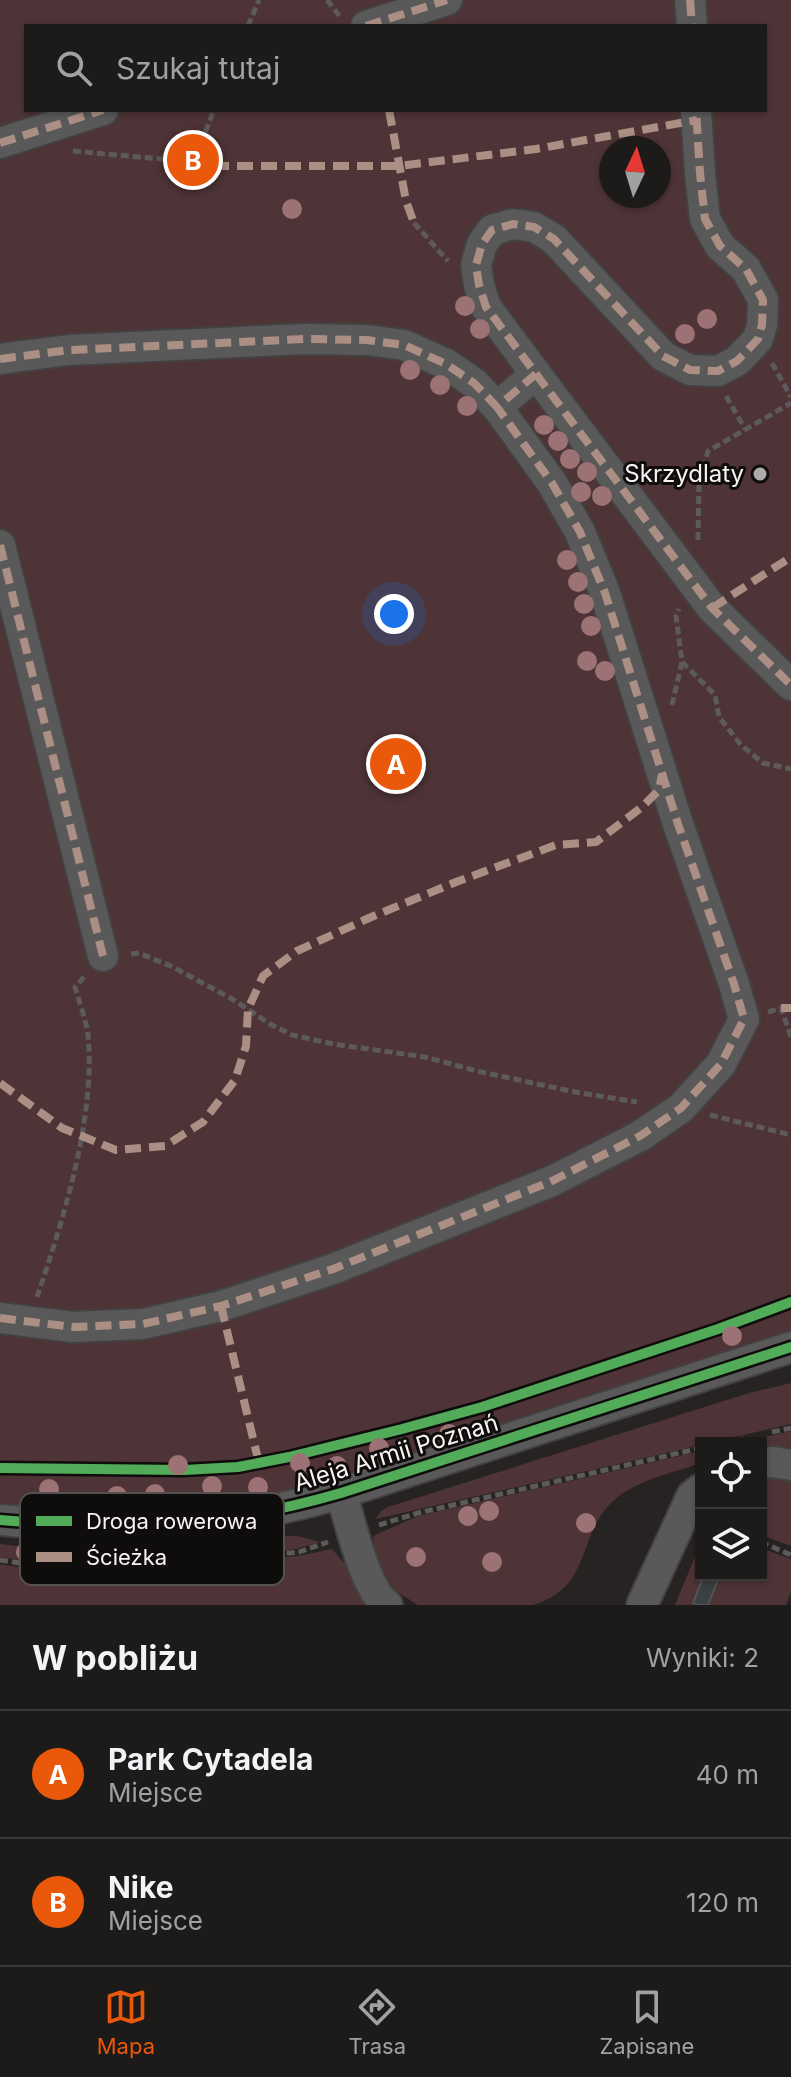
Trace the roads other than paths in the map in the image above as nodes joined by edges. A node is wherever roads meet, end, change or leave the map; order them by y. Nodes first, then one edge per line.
1 (447, 0) edge
2 (690, 0) edge
3 (372, 24) edge
4 (692, 24) edge
5 (97, 112) edge
6 (696, 112) edge
7 (0, 143) edge
8 (0, 359) edge
9 (536, 374) junction
10 (497, 407) junction
11 (0, 545) edge
12 (791, 685) edge
13 (103, 956) road end
14 (14, 1319) edge
15 (791, 1347) edge
16 (767, 1462) edge
17 (791, 1465) edge
18 (341, 1493) junction
19 (695, 1494) edge
20 (284, 1508) edge
21 (0, 1520) edge
22 (20, 1521) edge
23 (387, 1605) edge
24 (642, 1605) edge

1 - 3 street
2 - 4 street
5 - 7 street
6 - 9 street
8 - 10 street
9 - 10 street
9 - 12 street
10 - 14 street
11 - 13 street
15 - 18 street, Aleja Armii Poznań
16 - 17 street
18 - 20 street, Aleja Armii Poznań
18 - 23 street
19 - 24 street
21 - 22 street, Aleja Armii Poznań

